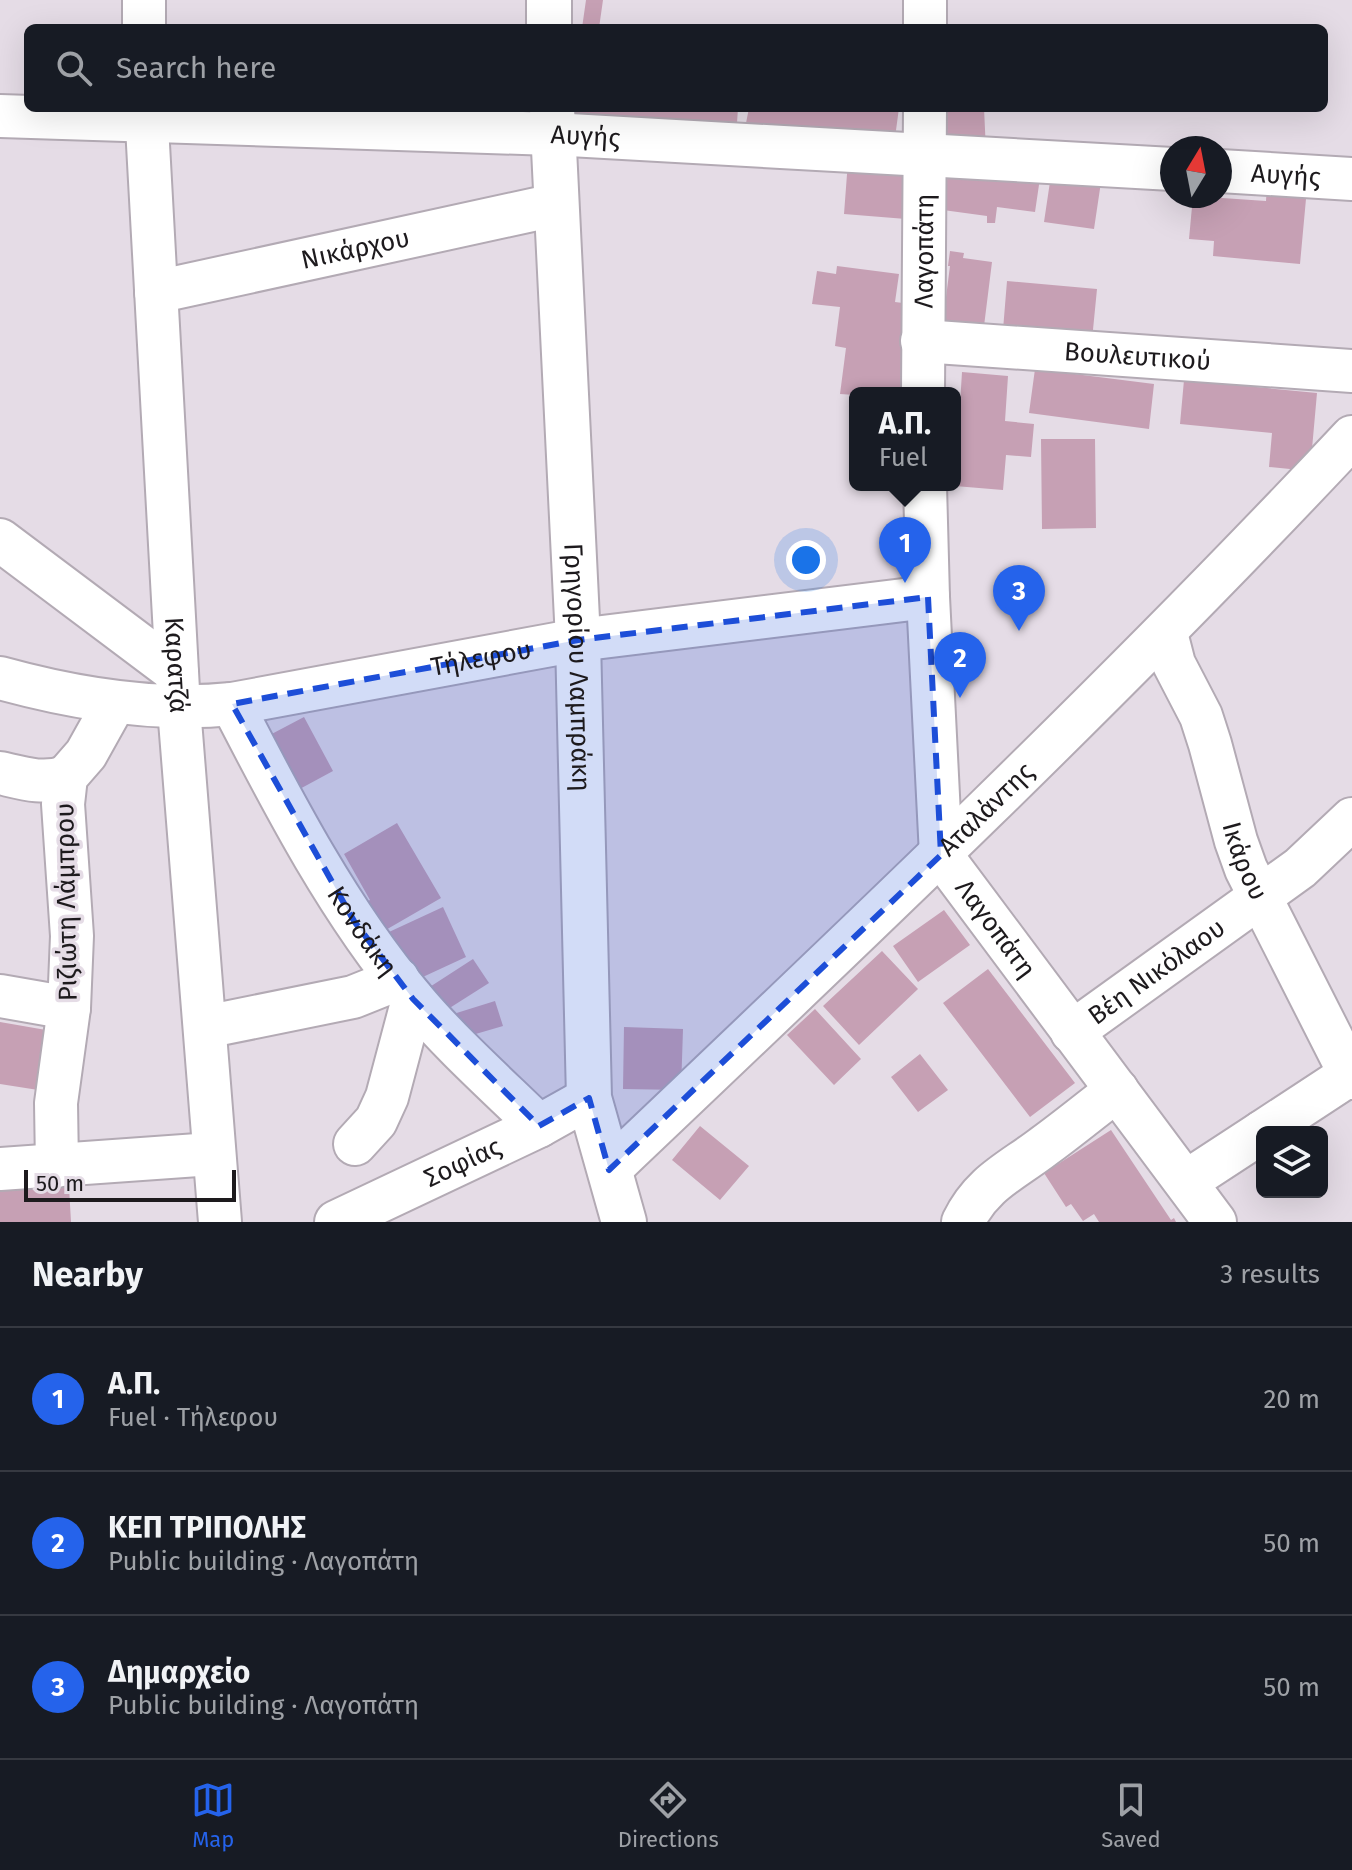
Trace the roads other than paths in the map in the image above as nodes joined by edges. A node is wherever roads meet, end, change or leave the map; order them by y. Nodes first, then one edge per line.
1 (144, 0) edge
2 (549, 0) edge
3 (925, 0) edge
4 (144, 24) edge
5 (549, 24) edge
6 (925, 24) edge
7 (925, 112) edge
8 (146, 114) edge
9 (0, 116) edge
10 (552, 121) edge
11 (925, 155) junction
12 (1160, 168) edge
13 (1232, 172) edge
14 (1352, 179) edge
15 (555, 205) junction
16 (156, 292) junction
17 (922, 341) junction
18 (1352, 371) edge
19 (923, 387) edge
20 (1352, 437) edge
21 (925, 491) edge
22 (0, 540) edge
23 (928, 597) junction
24 (1166, 633) junction
25 (578, 640) junction
26 (0, 678) edge
27 (178, 691) junction
28 (115, 702) junction
29 (232, 704) junction
30 (0, 773) edge
31 (66, 777) junction
32 (1352, 819) edge
33 (941, 855) junction
34 (1259, 898) junction
35 (406, 989) junction
36 (0, 996) edge
37 (69, 1008) junction
38 (205, 1027) junction
39 (1072, 1032) junction
40 (1351, 1075) edge
41 (1117, 1090) junction
42 (589, 1098) junction
43 (539, 1126) junction
44 (1271, 1126) edge
45 (1256, 1136) edge
46 (355, 1144) dead end
47 (212, 1154) junction
48 (57, 1166) junction
49 (0, 1169) edge
50 (609, 1170) junction
51 (1187, 1181) junction
52 (220, 1222) edge
53 (336, 1222) edge
54 (624, 1222) edge
55 (963, 1222) edge
56 (1215, 1222) edge

1 - 4 street
2 - 5 main road
3 - 6 street
7 - 11 street, Λαγοπάτη
8 - 9 street, Αυγής
8 - 10 street, Αυγής
8 - 16 street, Καρατζά
10 - 11 street, Αυγής
10 - 15 main road, Γρηγορίου Λαμπράκη
11 - 12 street, Αυγής
11 - 17 street, Λαγοπάτη
13 - 14 street, Αυγής
15 - 16 street, Νικάρχου
15 - 25 main road, Γρηγορίου Λαμπράκη
16 - 27 street, Καρατζά
17 - 18 street, Βουλευτικού
17 - 19 street, Λαγοπάτη
20 - 24 street, Αταλάντης
21 - 23 street, Λαγοπάτη
22 - 27 street
23 - 25 street, Τήλεφου
23 - 33 street, Λαγοπάτη
24 - 33 street, Αταλάντης
24 - 34 street, Ικάρου
25 - 29 street, Τήλεφου
25 - 42 main road, Γρηγορίου Λαμπράκη
26 - 28 street, Τήλεφου
27 - 28 street, Τήλεφου
27 - 29 street, Τήλεφου
27 - 38 street, Καρατζά
28 - 31 street, Ριζιώτη Λάμπρου
29 - 35 street, Κονδάκη
30 - 31 street
31 - 37 street, Ριζιώτη Λάμπρου
32 - 34 street, Βέη Νικόλαου
33 - 39 street, Λαγοπάτη
33 - 50 street, Αταλάντης
34 - 39 street, Βέη Νικόλαου
34 - 40 street, Ικάρου
35 - 38 street
35 - 43 street, Κονδάκη
35 - 46 street
36 - 37 street
37 - 48 street, Ριζιώτη Λάμπρου
38 - 47 street, Καρατζά
39 - 41 street, Λαγοπάτη
40 - 44 street
41 - 51 street, Λαγοπάτη
41 - 55 street
42 - 43 street, Σοφίας
42 - 50 main road, Γρηγορίου Λαμπράκη
43 - 53 street, Σοφίας
45 - 51 street
47 - 48 street
47 - 52 street, Καρατζά
48 - 49 street
50 - 54 main road, Γρηγορίου Λαμπράκη
51 - 56 street, Λαγοπάτη

